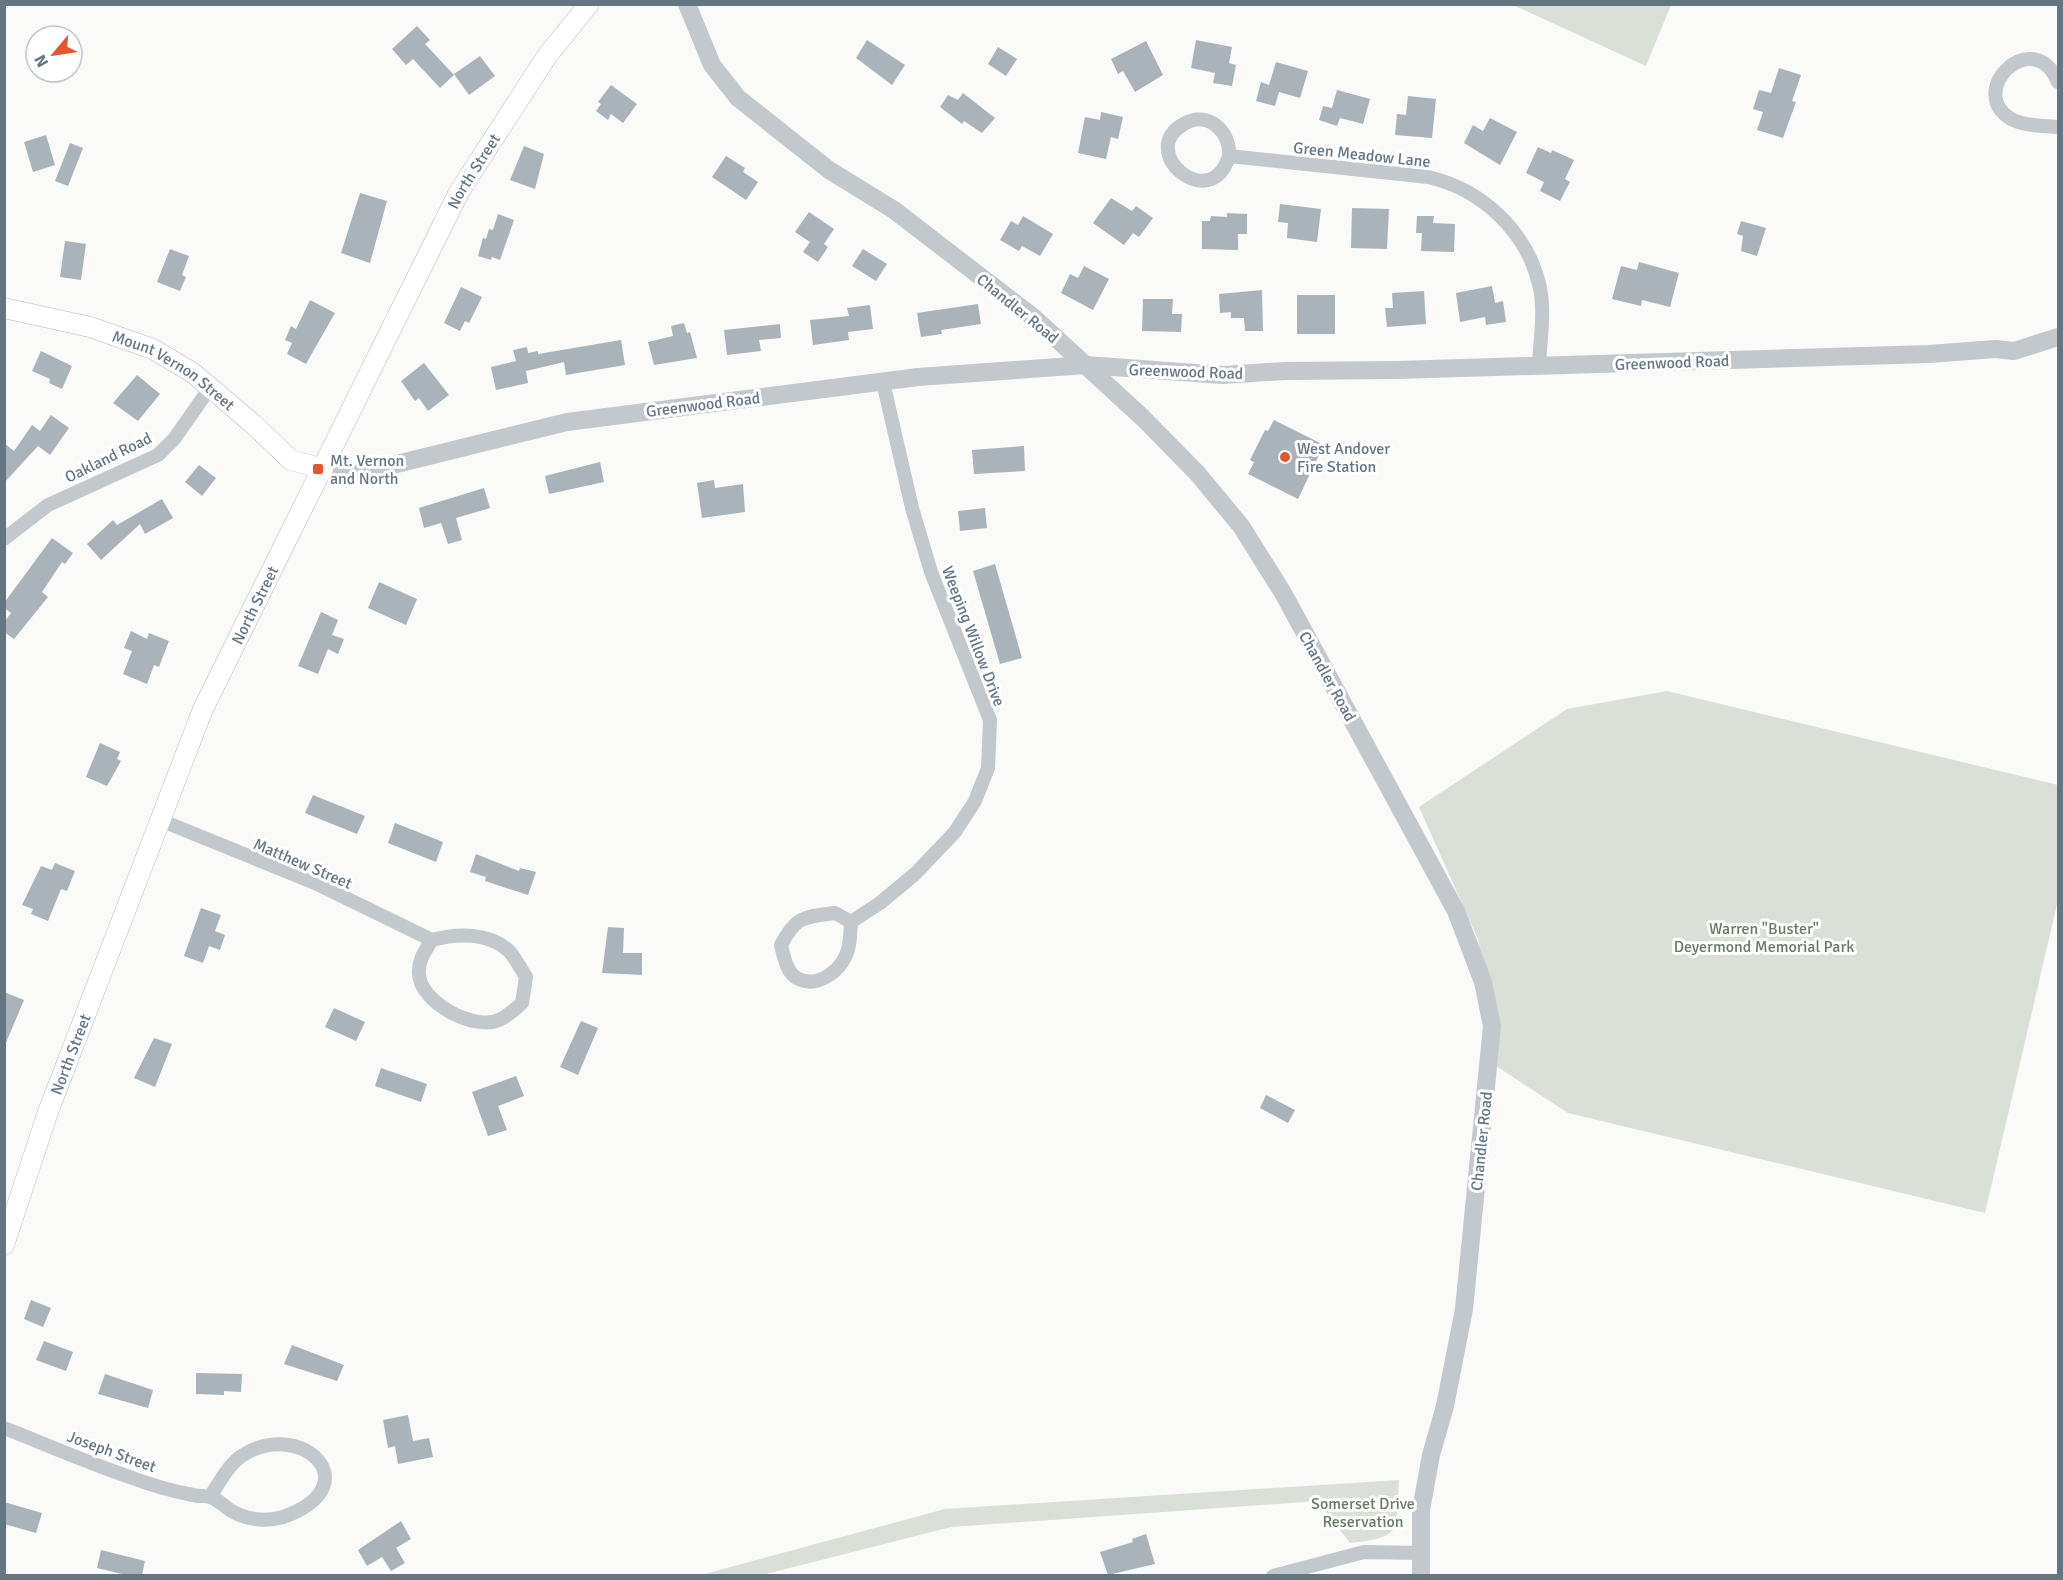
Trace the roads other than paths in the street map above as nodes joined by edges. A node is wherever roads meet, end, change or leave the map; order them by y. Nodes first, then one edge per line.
1 (589, 4) edge
2 (687, 4) edge
3 (2058, 82) edge
4 (2058, 127) edge
5 (1229, 156) junction
6 (4, 308) edge
7 (2058, 337) edge
8 (1086, 365) junction
9 (1539, 366) junction
10 (883, 382) junction
11 (210, 388) junction
12 (322, 469) junction
13 (4, 539) edge
14 (160, 820) junction
15 (850, 922) junction
16 (432, 940) junction
17 (4, 1245) edge
18 (4, 1428) edge
19 (210, 1497) junction
20 (1420, 1553) junction
21 (1273, 1575) edge
22 (1420, 1575) edge

1 - 12 main road, North Street
2 - 8 street, Chandler Road
3 - 4 street
5 - 5 street
5 - 9 street, Green Meadow Lane
6 - 11 main road, Mount Vernon Street
7 - 9 street, Greenwood Road
8 - 9 street, Greenwood Road
8 - 10 street, Greenwood Road
8 - 20 street, Chandler Road
10 - 12 street, Greenwood Road
10 - 15 street, Weeping Willow Drive
11 - 12 main road, Mount Vernon Street
11 - 13 street, Oakland Road
12 - 14 main road, North Street
14 - 16 street, Matthew Street
14 - 17 main road, North Street
15 - 15 street
16 - 16 street
18 - 19 street, Joseph Street
19 - 19 street, Joseph Street
20 - 21 street
20 - 22 street, Chandler Road

